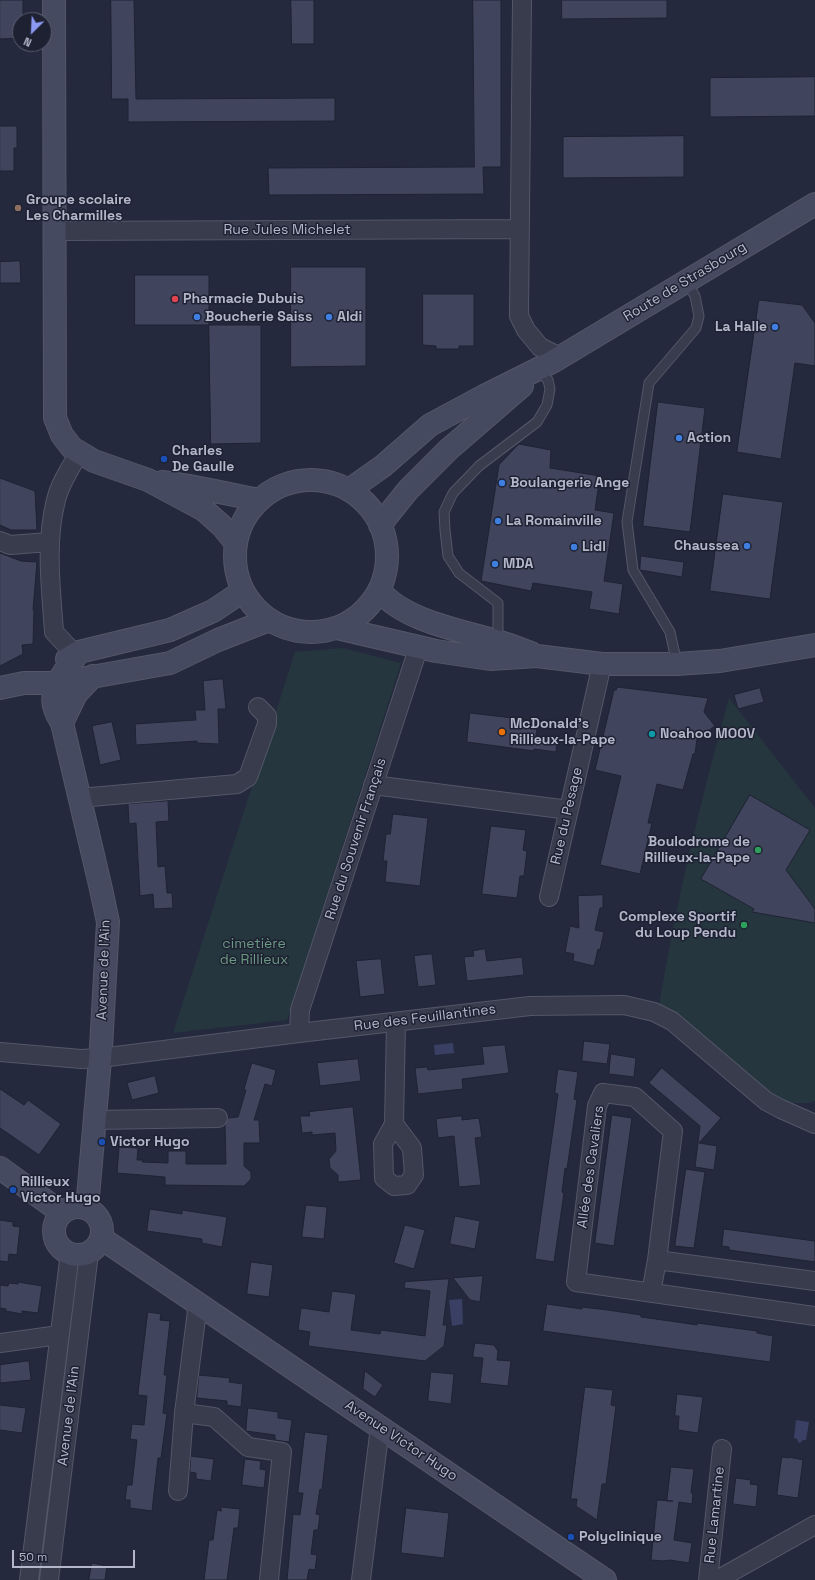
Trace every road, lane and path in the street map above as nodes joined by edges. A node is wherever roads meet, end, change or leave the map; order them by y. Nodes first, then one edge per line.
1 (54, 0) edge
2 (522, 0) edge
3 (815, 204) edge
4 (520, 229) junction
5 (55, 231) junction
6 (686, 281) junction
7 (552, 363) junction
8 (79, 453) junction
9 (148, 480) junction
10 (349, 490) junction
11 (259, 500) junction
12 (380, 524) junction
13 (0, 541) edge
14 (49, 542) junction
15 (236, 542) junction
16 (379, 590) junction
17 (243, 591) junction
18 (269, 620) junction
19 (337, 628) junction
20 (498, 641) junction
21 (815, 645) edge
22 (417, 646) junction
23 (79, 652) junction
24 (537, 656) junction
25 (602, 664) junction
26 (677, 664) junction
27 (93, 676) junction
28 (24, 683) junction
29 (58, 683) junction
30 (0, 688) edge
31 (258, 707) dead end
32 (62, 723) junction
33 (373, 785) junction
34 (80, 798) junction
35 (568, 810) junction
36 (549, 897) dead end
37 (396, 1022) junction
38 (299, 1033) junction
39 (0, 1052) edge
40 (100, 1058) junction
41 (218, 1118) dead end
42 (94, 1120) junction
43 (394, 1124) dead end
44 (815, 1124) edge
45 (0, 1168) edge
46 (87, 1208) junction
47 (62, 1213) junction
48 (87, 1248) junction
49 (657, 1260) junction
50 (815, 1281) edge
51 (651, 1293) junction
52 (198, 1303) junction
53 (815, 1316) edge
54 (59, 1335) junction
55 (0, 1343) edge
56 (184, 1413) junction
57 (380, 1427) junction
58 (722, 1450) dead end
59 (178, 1491) dead end
60 (815, 1525) edge
61 (29, 1580) edge
62 (49, 1580) edge
63 (269, 1580) edge
64 (361, 1580) edge
65 (605, 1580) edge
66 (708, 1580) edge
67 (717, 1580) edge

1 - 5 main road
2 - 4 street
3 - 6 main road, Route de Strasbourg
4 - 5 street, Rue Jules Michelet
4 - 7 street
5 - 8 main road
6 - 7 main road, Route de Strasbourg
6 - 26 lane
7 - 10 main road, Route de Strasbourg
7 - 12 main road, Route de Strasbourg
7 - 20 lane
8 - 9 main road
8 - 14 street
9 - 11 main road
9 - 15 main road
10 - 11 main road
10 - 12 main road
11 - 15 main road
12 - 16 main road
13 - 14 street
14 - 23 street
15 - 17 main road
16 - 19 main road
16 - 20 main road
17 - 18 main road
17 - 23 main road
18 - 19 main road
18 - 27 main road
19 - 22 main road
20 - 24 main road
21 - 26 main road
22 - 24 main road
22 - 33 street, Rue du Souvenir Français
23 - 28 main road
23 - 29 main road, Avenue de l'Ain
24 - 25 main road
25 - 26 main road
25 - 35 street, Rue du Pesage
27 - 29 main road
27 - 32 main road
28 - 29 main road
28 - 30 main road
29 - 32 main road, Avenue de l'Ain
31 - 34 street
32 - 34 main road, Avenue de l'Ain
33 - 35 street
33 - 38 street, Rue du Souvenir Français
34 - 40 main road, Avenue de l'Ain
35 - 36 street, Rue du Pesage
37 - 38 street, Rue des Feuillantines
37 - 43 street
37 - 44 street, Rue des Feuillantines
38 - 40 street, Rue des Feuillantines
39 - 40 street, Rue des Feuillantines
40 - 42 main road, Avenue de l'Ain
41 - 42 street
42 - 46 main road, Avenue de l'Ain
45 - 47 main road
46 - 47 main road
46 - 48 main road
47 - 48 main road
48 - 52 main road, Avenue Victor Hugo
48 - 54 street, Avenue de l'Ain
48 - 62 street, Avenue de l'Ain
49 - 50 street
49 - 51 street, Allée des Cavaliers
49 - 51 street, Allée des Cavaliers
51 - 53 street, Allée des Cavaliers
52 - 56 street
52 - 57 main road, Avenue Victor Hugo
54 - 55 street
54 - 61 street, Avenue de l'Ain
56 - 59 street
56 - 63 street
57 - 64 street
57 - 65 main road, Avenue Victor Hugo
58 - 66 street, Rue Lamartine
60 - 67 street, Rue Lamartine

